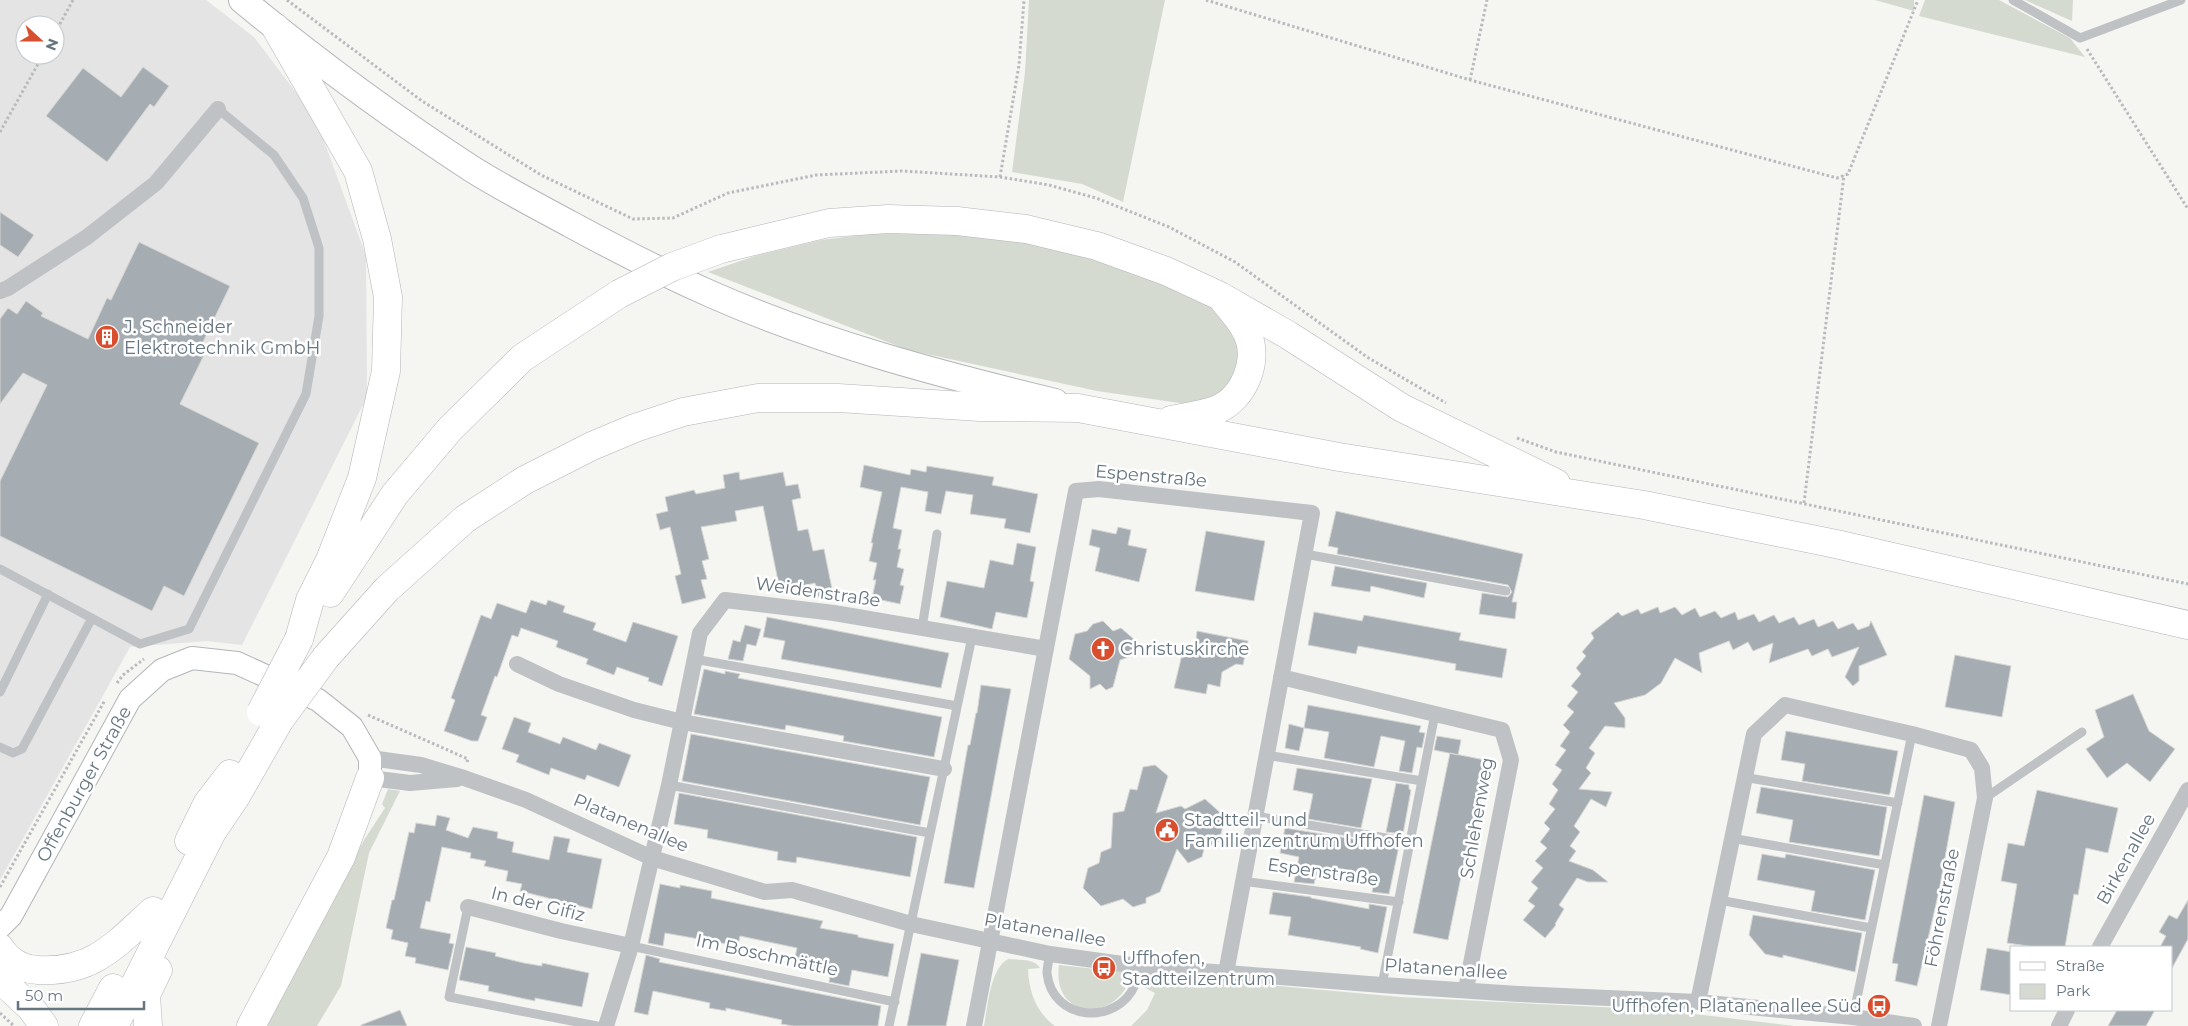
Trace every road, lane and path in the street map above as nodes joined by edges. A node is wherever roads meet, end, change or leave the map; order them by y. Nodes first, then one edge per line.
1 (73, 0) edge
2 (242, 0) edge
3 (1024, 0) edge
4 (1206, 0) edge
5 (1487, 0) edge
6 (1918, 0) edge
7 (2013, 0) edge
8 (2181, 0) edge
9 (65, 15) edge
10 (276, 28) junction
11 (2080, 38) junction
12 (38, 65) edge
13 (1470, 80) junction
14 (218, 109) joint
15 (0, 132) edge
16 (1844, 176) junction
17 (1000, 178) dead end
18 (2188, 209) edge
19 (0, 291) edge
20 (1220, 296) junction
21 (1078, 408) junction
22 (1160, 423) junction
23 (1580, 494) junction
24 (1804, 504) dead end
25 (937, 534) dead end
26 (1305, 554) junction
27 (0, 569) edge
28 (1506, 591) dead end
29 (48, 594) junction
30 (92, 618) junction
31 (2188, 624) edge
32 (922, 628) junction
33 (972, 637) junction
34 (299, 639) junction
35 (1046, 649) junction
36 (146, 658) dead end
37 (694, 659) junction
38 (517, 664) dead end
39 (1281, 677) junction
40 (0, 692) edge
41 (122, 693) junction
42 (108, 694) dead end
43 (957, 706) junction
44 (359, 710) dead end
45 (1434, 714) junction
46 (270, 716) junction
47 (682, 722) junction
48 (2082, 732) dead end
49 (1912, 734) junction
50 (0, 747) edge
51 (1266, 755) junction
52 (370, 768) junction
53 (944, 769) junction
54 (1743, 777) junction
55 (464, 778) junction
56 (1422, 781) junction
57 (669, 785) junction
58 (232, 786) junction
59 (2188, 790) edge
60 (1984, 798) junction
61 (1898, 803) junction
62 (1255, 816) junction
63 (930, 833) junction
64 (1730, 838) junction
65 (1410, 842) junction
66 (652, 858) junction
67 (1884, 865) junction
68 (1242, 881) junction
69 (0, 888) edge
70 (1720, 900) junction
71 (1399, 902) junction
72 (468, 907) joint
73 (153, 911) junction
74 (911, 924) junction
75 (0, 927) edge
76 (1872, 928) junction
77 (990, 940) junction
78 (632, 946) junction
79 (2101, 946) edge
80 (0, 948) edge
81 (1050, 954) junction
82 (1137, 966) junction
83 (1226, 972) junction
84 (0, 979) edge
85 (1382, 985) junction
86 (1466, 989) junction
87 (894, 1002) junction
88 (1698, 1002) junction
89 (2066, 1011) edge
90 (0, 1013) edge
91 (1853, 1017) junction
92 (14, 1026) edge
93 (44, 1026) edge
94 (93, 1026) edge
95 (114, 1026) edge
96 (148, 1026) edge
97 (251, 1026) edge
98 (597, 1026) edge
99 (606, 1026) edge
100 (890, 1026) edge
101 (974, 1026) edge
102 (1914, 1026) edge
103 (1939, 1026) edge
104 (2059, 1026) edge

1 - 9 path
2 - 10 main road
3 - 17 path
4 - 13 path
5 - 13 path
6 - 16 path
7 - 11 lane
8 - 11 lane
10 - 21 main road
10 - 34 highway
11 - 18 path
12 - 15 path
13 - 16 path
14 - 19 street
14 - 30 lane
16 - 24 path
20 - 22 highway
20 - 23 highway
20 - 34 highway, bridge
21 - 22 highway
21 - 46 highway, bridge
22 - 23 highway
23 - 31 highway
25 - 32 lane
26 - 28 lane
26 - 35 street, Espenstraße
26 - 39 street, Espenstraße
27 - 29 lane
29 - 30 lane
29 - 40 lane
30 - 50 lane
32 - 33 street, Weidenstraße
32 - 37 street, Weidenstraße
33 - 35 street, Weidenstraße
33 - 43 lane
34 - 46 highway, bridge
35 - 77 street, Espenstraße
36 - 41 path
37 - 43 lane
37 - 47 street, Weidenstraße
38 - 47 street
39 - 45 street, Schlehenweg
39 - 51 street, Espenstraße
41 - 52 street, Offenburger Straße
41 - 75 street, Offenburger Straße
42 - 69 path
43 - 53 lane
44 - 55 path
45 - 56 lane, Espenstraße
45 - 86 street, Schlehenweg
46 - 58 highway
47 - 53 street
47 - 57 street, Weidenstraße
48 - 60 lane
49 - 54 street, Föhrenstraße
49 - 60 street, Föhrenstraße
49 - 61 lane
51 - 56 lane
51 - 62 street, Espenstraße
52 - 55 street, Platanenallee
52 - 97 highway
53 - 63 lane
54 - 61 lane
54 - 64 street, Föhrenstraße
55 - 66 street, Platanenallee
56 - 65 lane, Espenstraße
57 - 63 lane
57 - 66 street, Weidenstraße
58 - 73 highway
58 - 95 highway
58 - 96 highway
59 - 79 street, Birkenallee
60 - 103 street, Föhrenstraße
61 - 67 lane
62 - 65 lane
62 - 68 street, Espenstraße
63 - 74 lane
64 - 67 lane
64 - 70 street, Föhrenstraße
65 - 71 lane, Espenstraße
66 - 74 street, Platanenallee
66 - 78 street
67 - 76 lane
68 - 71 lane, Espenstraße
68 - 83 street, Espenstraße
70 - 76 lane
70 - 88 street, Föhrenstraße
71 - 85 lane, Espenstraße
72 - 78 street, In der Gifiz
72 - 98 lane, In der Gifiz
73 - 80 highway
73 - 94 highway
74 - 77 street, Platanenallee
74 - 87 lane
76 - 91 lane
77 - 81 street, Platanenallee
77 - 101 street
78 - 87 lane, Im Boschmättle
78 - 99 street
81 - 82 street, Platanenallee
81 - 82 lane
82 - 83 street, Platanenallee
83 - 85 street, Platanenallee
84 - 93 highway
85 - 86 street, Platanenallee
86 - 88 street, Platanenallee
87 - 100 lane
88 - 91 street, Platanenallee
89 - 104 street
90 - 92 path
91 - 102 street, Platanenallee

